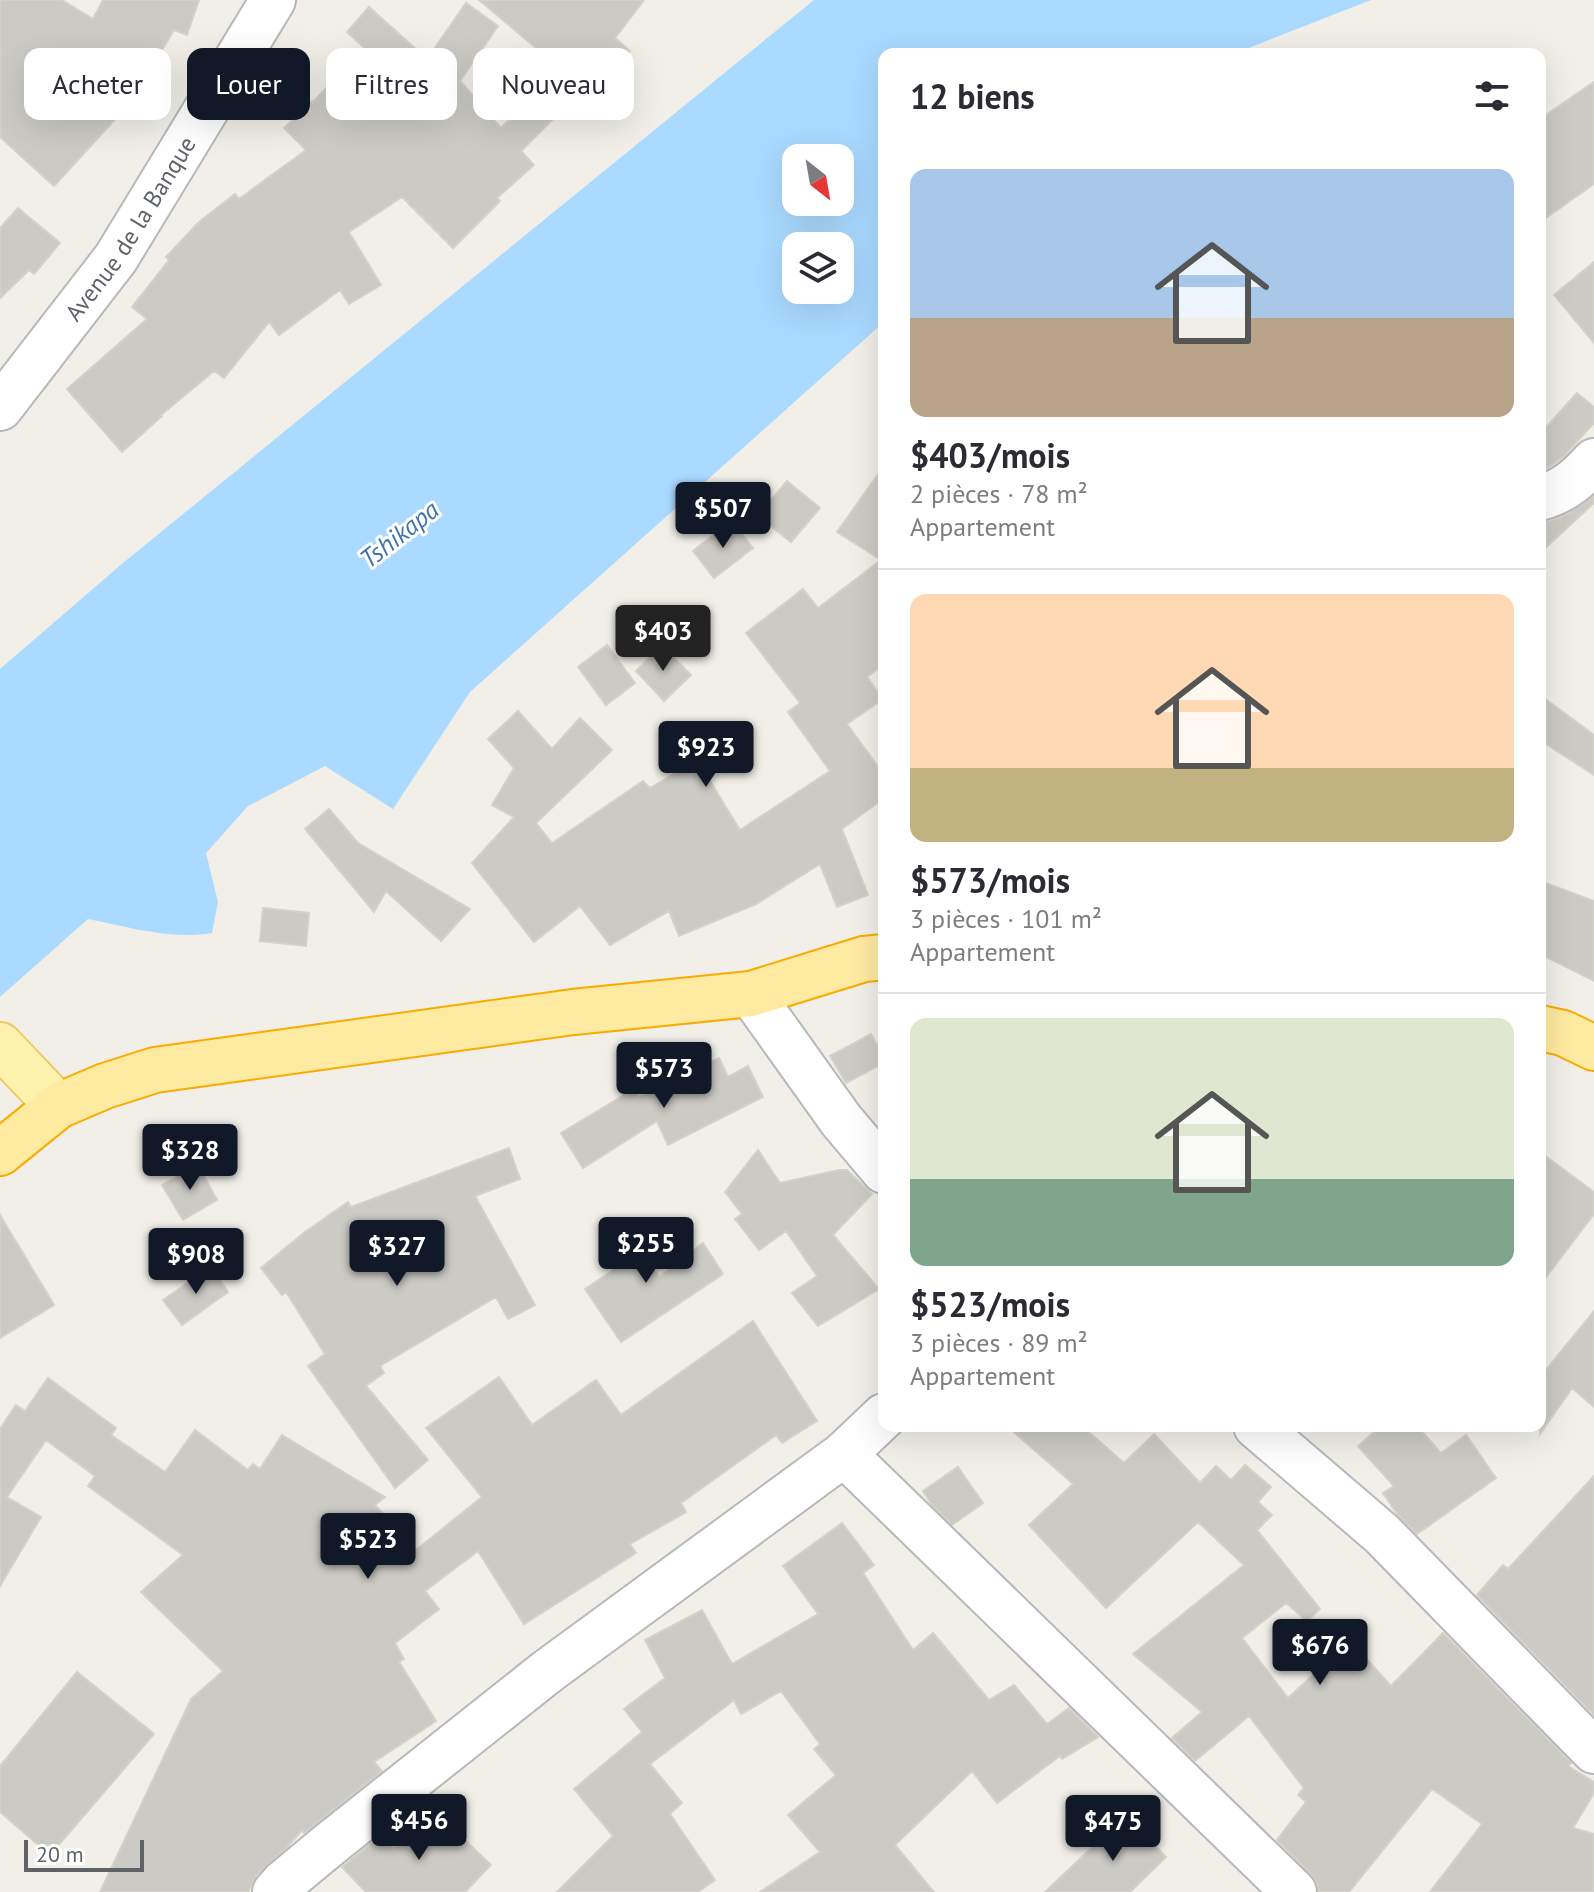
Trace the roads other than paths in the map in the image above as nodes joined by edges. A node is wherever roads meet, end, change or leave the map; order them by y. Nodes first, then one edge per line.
1 (273, 0) edge
2 (0, 408) edge
3 (1594, 461) edge
4 (1546, 496) edge
5 (878, 958) edge
6 (751, 994) junction
7 (1546, 1029) edge
8 (1594, 1048) edge
9 (7, 1052) edge
10 (58, 1106) junction
11 (0, 1153) edge
12 (878, 1164) edge
13 (878, 1422) edge
14 (1263, 1432) edge
15 (844, 1454) junction
16 (1594, 1751) edge
17 (275, 1892) edge
18 (1294, 1892) edge

1 - 2 street, Avenue de la Banque
3 - 4 street
5 - 6 highway
6 - 10 highway
6 - 12 street
7 - 8 highway
9 - 10 main road
10 - 11 highway
13 - 15 street
14 - 16 street
15 - 17 street
15 - 18 street

